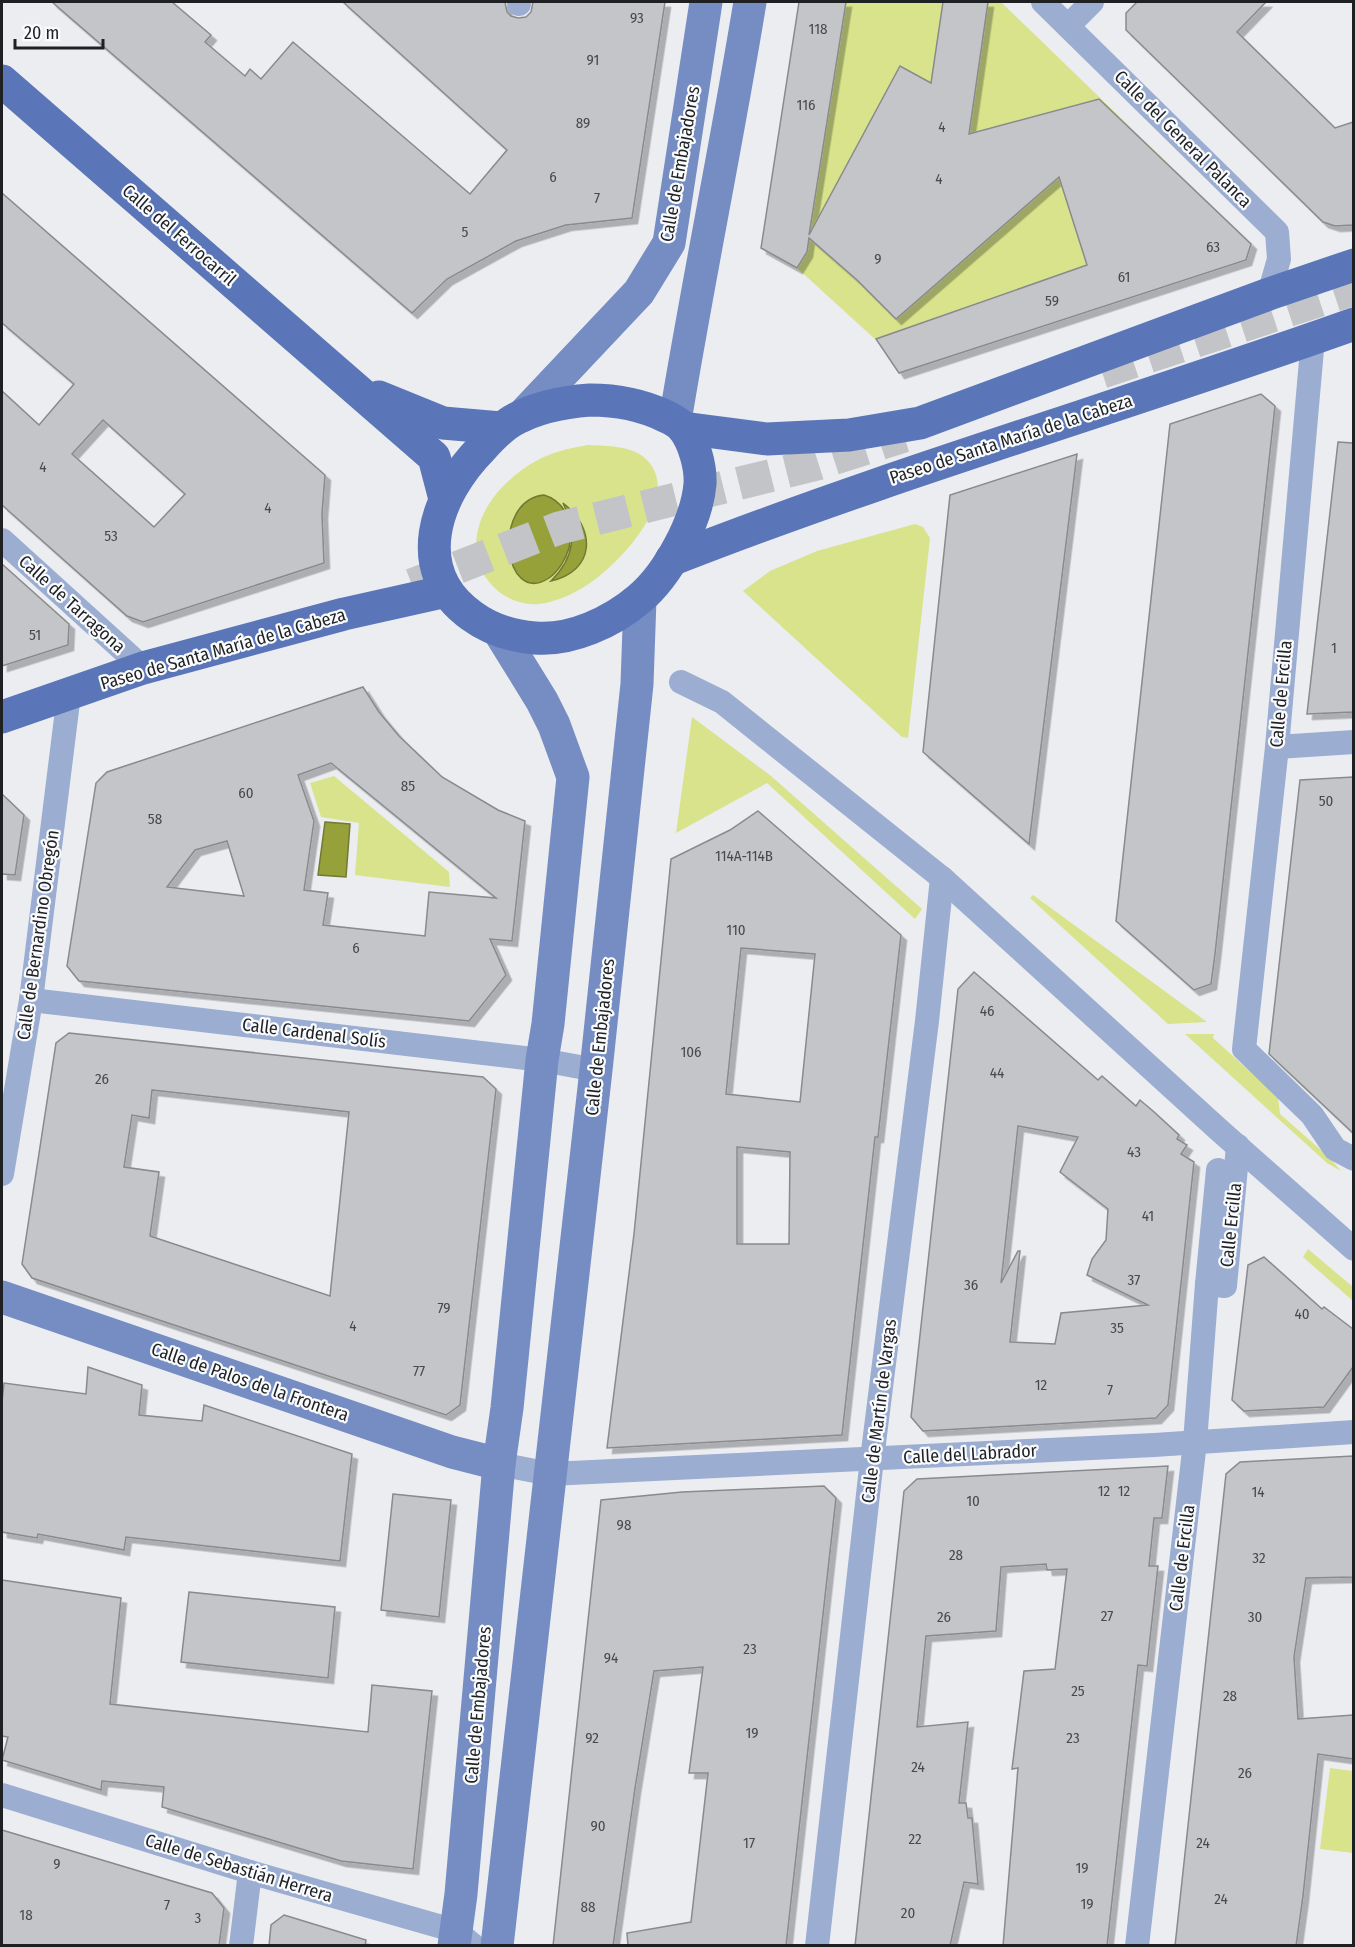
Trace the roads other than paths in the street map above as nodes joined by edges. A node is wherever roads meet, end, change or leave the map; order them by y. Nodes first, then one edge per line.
1 (706, 2) edge
2 (750, 2) edge
3 (1043, 2) edge
4 (1092, 2) edge
5 (1068, 26) junction
6 (2, 81) edge
7 (1353, 265) edge
8 (1269, 294) junction
9 (1353, 324) edge
10 (1313, 338) junction
11 (357, 390) junction
12 (511, 422) junction
13 (679, 424) junction
14 (445, 499) junction
15 (2, 540) edge
16 (671, 560) junction
17 (447, 591) junction
18 (640, 599) junction
19 (500, 633) junction
20 (143, 668) junction
21 (681, 682) dead end
22 (69, 694) junction
23 (2, 717) edge
24 (1353, 742) edge
25 (1276, 747) junction
26 (942, 878) junction
27 (31, 1000) junction
28 (542, 1060) junction
29 (596, 1070) junction
30 (1238, 1146) junction
31 (1353, 1159) edge
32 (1218, 1170) dead end
33 (2, 1174) edge
34 (1353, 1248) edge
35 (1207, 1284) junction
36 (2, 1297) edge
37 (1353, 1432) edge
38 (1195, 1442) junction
39 (872, 1459) junction
40 (499, 1464) junction
41 (550, 1474) junction
42 (2, 1796) edge
43 (250, 1872) junction
44 (461, 1941) edge
45 (241, 1946) edge
46 (497, 1946) edge
47 (817, 1946) edge
48 (1137, 1946) edge

1 - 12 main road, Calle de Embajadores
2 - 13 main road
3 - 5 street, Calle del General Palanca
4 - 5 street
5 - 8 street, Calle del General Palanca
6 - 11 main road, Calle del Ferrocarril
7 - 8 main road
8 - 13 main road
9 - 10 main road, Paseo de Santa María de la Cabeza
10 - 16 main road, Paseo de Santa María de la Cabeza
10 - 25 street, Calle de Ercilla
11 - 12 main road, Calle del Ferrocarril
11 - 14 main road, Calle del Ferrocarril
12 - 13 main road
12 - 14 main road
13 - 16 main road
14 - 17 main road
15 - 20 street, Calle de Tarragona
16 - 18 main road
17 - 19 main road
17 - 20 main road, Paseo de Santa María de la Cabeza
18 - 19 main road
18 - 29 main road, Calle de Embajadores
19 - 28 main road, Calle de Embajadores
20 - 22 main road, Paseo de Santa María de la Cabeza
21 - 26 street
22 - 23 main road, Paseo de Santa María de la Cabeza
22 - 27 street, Calle de Bernardino Obregón
24 - 25 street
25 - 31 street, Calle de Ercilla
26 - 30 street
26 - 39 street, Calle de Martín de Vargas
27 - 28 street, Calle Cardenal Solís
27 - 33 street, Calle de Bernardino Obregón
28 - 29 street, Calle Cardenal Solís
28 - 40 main road, Calle de Embajadores
29 - 41 main road, Calle de Embajadores
30 - 34 street
30 - 35 street, Calle Ercilla
32 - 35 street, Calle de Ercilla
35 - 38 street, Calle de Ercilla
36 - 40 main road, Calle de Palos de la Frontera
37 - 38 street, Calle del Labrador
38 - 39 street, Calle del Labrador
38 - 48 street, Calle de Ercilla
39 - 41 street, Calle del Labrador
39 - 47 street, Calle de Martín de Vargas
40 - 41 street
40 - 44 main road, Calle de Embajadores
41 - 46 main road, Calle de Embajadores
42 - 43 street, Calle de Sebastián Herrera
43 - 44 street, Calle de Sebastián Herrera
43 - 45 street

